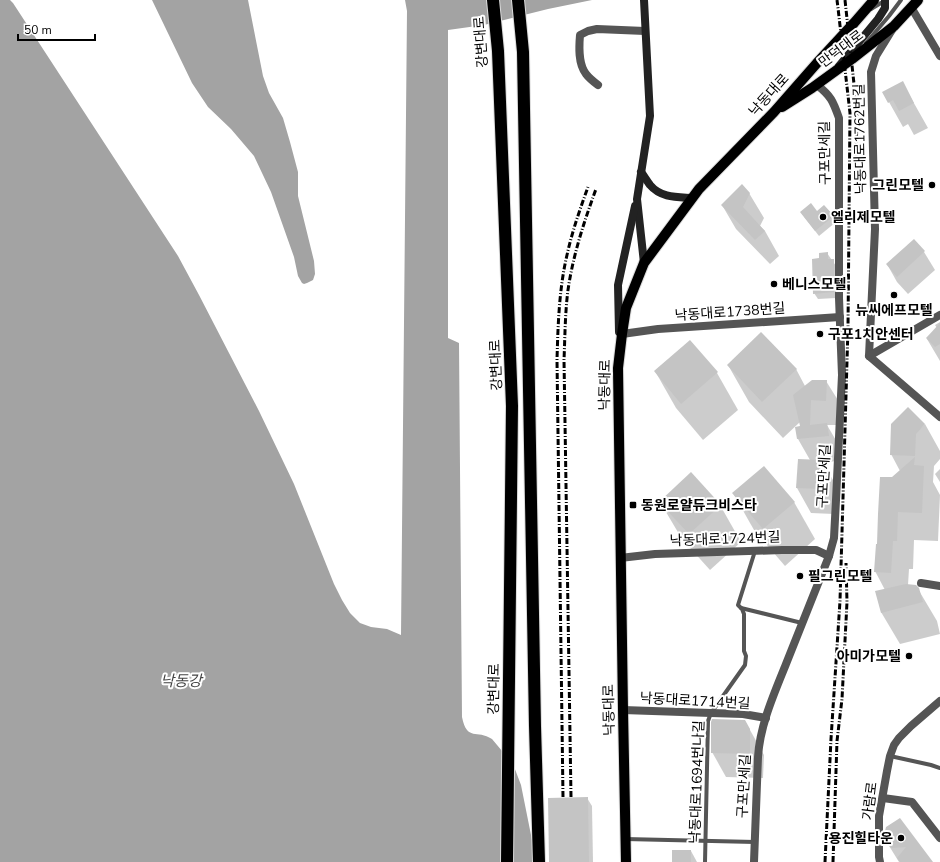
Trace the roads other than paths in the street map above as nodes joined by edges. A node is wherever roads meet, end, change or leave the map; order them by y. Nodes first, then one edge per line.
1 (493, 0) edge
2 (518, 0) edge
3 (644, 0) edge
4 (874, 0) edge
5 (885, 0) edge
6 (901, 0) edge
7 (914, 4) edge
8 (861, 15) junction
9 (894, 26) junction
10 (645, 31) junction
11 (940, 56) edge
12 (852, 59) junction
13 (832, 74) junction
14 (817, 84) junction
15 (598, 85) dead end
16 (774, 112) junction
17 (641, 172) junction
18 (692, 198) junction
19 (637, 199) junction
20 (644, 263) junction
21 (940, 315) edge
22 (840, 318) junction
23 (622, 334) junction
24 (620, 350) junction
25 (870, 356) junction
26 (940, 418) edge
27 (755, 551) junction
28 (829, 556) junction
29 (620, 558) junction
30 (921, 583) dead end
31 (940, 586) edge
32 (741, 608) junction
33 (802, 623) junction
34 (940, 701) edge
35 (623, 710) junction
36 (711, 713) junction
37 (766, 718) junction
38 (890, 756) junction
39 (940, 768) edge
40 (882, 798) junction
41 (940, 838) edge
42 (625, 839) junction
43 (705, 841) junction
44 (755, 842) junction
45 (507, 862) edge
46 (539, 862) edge
47 (626, 862) edge
48 (705, 862) edge
49 (754, 862) edge
50 (880, 862) edge

1 - 45 highway, 강변대로
2 - 46 highway
3 - 10 street
4 - 8 main road, 낙동대로
5 - 8 lane
5 - 13 street
6 - 12 lane
7 - 9 main road, 만덕대로
7 - 11 street
8 - 16 main road, 낙동대로
9 - 12 main road, 만덕대로
9 - 25 street, 낙동대로1762번길
10 - 15 street
10 - 17 street
12 - 13 main road, 만덕대로
13 - 14 main road, 만덕대로
14 - 16 main road, 만덕대로
14 - 22 street, 구포만세길
16 - 18 main road, 낙동대로
17 - 18 street
17 - 19 street
18 - 20 main road, 낙동대로
19 - 20 street
19 - 24 street
20 - 23 main road, 낙동대로
21 - 25 street
22 - 23 street, 낙동대로1738번길
22 - 28 street, 구포만세길
23 - 24 main road, 낙동대로
24 - 29 main road, 낙동대로
25 - 26 street
27 - 28 street, 낙동대로1724번길
27 - 29 street, 낙동대로1724번길
27 - 32 lane, 낙동대로1694번나길
28 - 33 street, 구포만세길
29 - 35 main road, 낙동대로
30 - 31 street
32 - 33 lane
32 - 36 lane, 낙동대로1694번나길
33 - 37 street, 구포만세길
34 - 38 street, 가람로
35 - 36 street, 낙동대로1714번길
35 - 42 main road, 낙동대로
36 - 37 street, 낙동대로1714번길
36 - 43 lane, 낙동대로1694번나길
37 - 44 street, 구포만세길
38 - 39 lane
38 - 40 street, 가람로
40 - 41 street
40 - 50 street, 가람로
42 - 43 lane
42 - 47 main road, 낙동대로
43 - 44 lane
43 - 48 lane, 낙동대로1694번나길
44 - 49 street, 구포만세길

